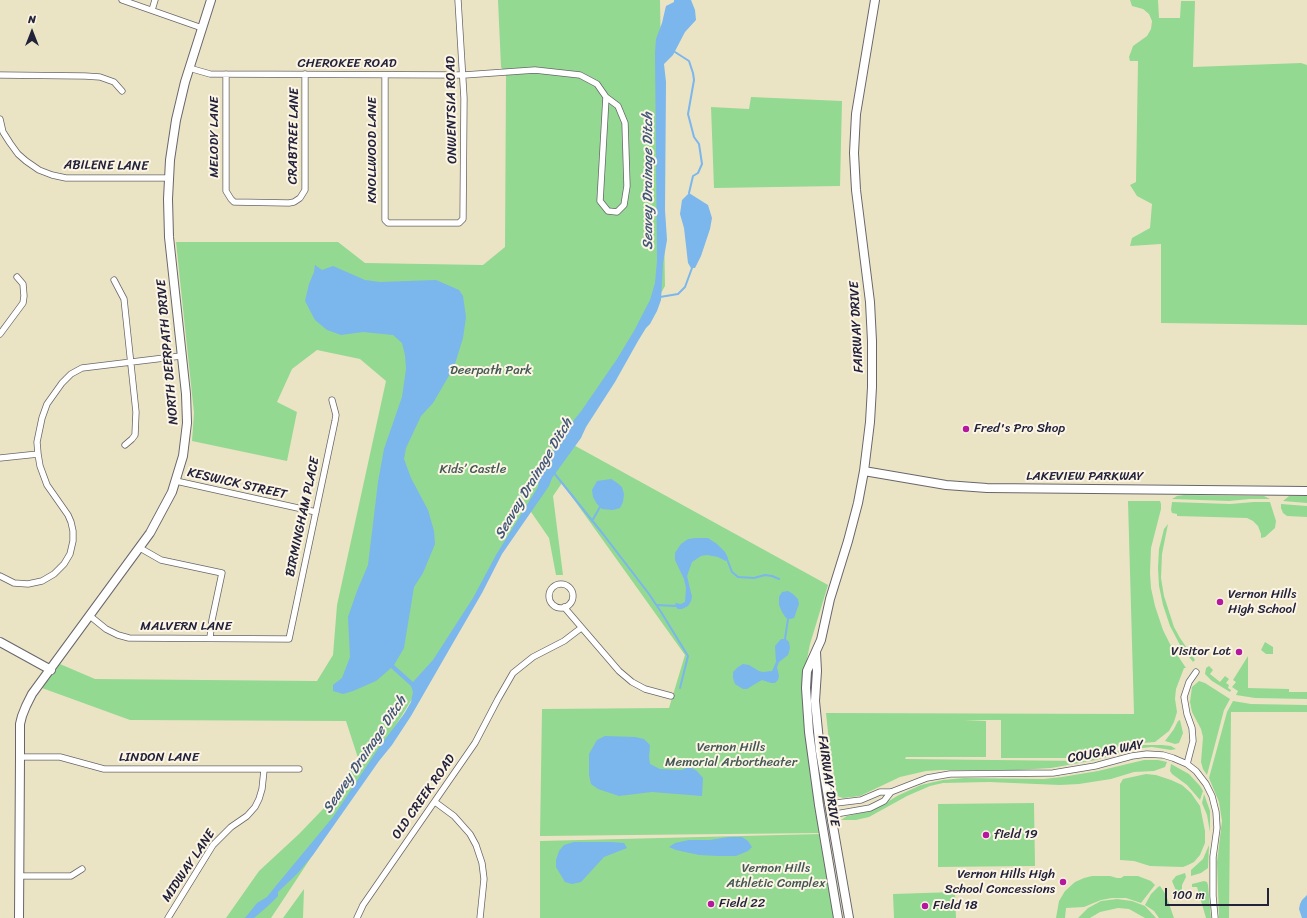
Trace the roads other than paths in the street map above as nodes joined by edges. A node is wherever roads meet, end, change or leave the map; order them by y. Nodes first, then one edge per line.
1 (122, 0) edge
2 (155, 0) edge
3 (211, 0) edge
4 (458, 0) edge
5 (874, 0) edge
6 (152, 10) junction
7 (202, 28) junction
8 (189, 68) junction
9 (226, 74) junction
10 (305, 74) junction
11 (0, 75) edge
12 (384, 75) junction
13 (464, 75) junction
14 (122, 91) dead end
15 (606, 97) junction
16 (0, 119) edge
17 (169, 178) junction
18 (300, 198) joint
19 (463, 219) joint
20 (17, 277) dead end
21 (114, 280) dead end
22 (0, 334) edge
23 (181, 356) junction
24 (131, 362) junction
25 (332, 400) dead end
26 (125, 445) dead end
27 (38, 454) junction
28 (0, 458) edge
29 (864, 471) junction
30 (176, 482) junction
31 (1307, 491) edge
32 (316, 512) junction
33 (140, 548) junction
34 (0, 576) edge
35 (564, 608) junction
36 (90, 616) junction
37 (581, 628) junction
38 (210, 638) junction
39 (289, 639) joint
40 (0, 642) edge
41 (816, 649) junction
42 (51, 670) junction
43 (1196, 672) dead end
44 (671, 696) dead end
45 (20, 757) junction
46 (1187, 764) junction
47 (300, 769) dead end
48 (264, 770) junction
49 (891, 792) junction
50 (435, 802) junction
51 (828, 804) junction
52 (830, 815) junction
53 (82, 869) dead end
54 (19, 876) junction
55 (19, 918) edge
56 (168, 918) edge
57 (357, 918) edge
58 (480, 918) edge
59 (838, 918) edge
60 (849, 918) edge
61 (1216, 918) edge

1 - 6 street
2 - 6 street
3 - 7 street, NORTH DEERPATH DRIVE
4 - 13 street, ONWENTSIA ROAD
5 - 29 street, FAIRWAY DRIVE
6 - 7 street
7 - 8 street, NORTH DEERPATH DRIVE
8 - 9 street, CHEROKEE ROAD
8 - 17 street, NORTH DEERPATH DRIVE
9 - 10 street, CHEROKEE ROAD
9 - 18 street, MELODY LANE
10 - 12 street, CHEROKEE ROAD
10 - 18 street, CRABTREE LANE
11 - 14 street
12 - 13 street, CHEROKEE ROAD
12 - 19 street, KNOLLWOOD LANE
13 - 15 street, CHEROKEE ROAD
13 - 19 street, ONWENTSIA ROAD
15 - 15 street, CHEROKEE ROAD
16 - 17 street, ABILENE LANE
17 - 23 street, NORTH DEERPATH DRIVE
20 - 22 street
21 - 24 street
23 - 24 street
23 - 30 street, NORTH DEERPATH DRIVE
24 - 26 street
24 - 27 street
25 - 32 street, BIRMINGHAM PLACE
27 - 28 street
27 - 34 street
29 - 31 street, LAKEVIEW PARKWAY
29 - 41 street, FAIRWAY DRIVE
30 - 32 street, KESWICK STREET
30 - 33 street, NORTH DEERPATH DRIVE
32 - 39 street, BIRMINGHAM PLACE
33 - 36 street, NORTH DEERPATH DRIVE
33 - 38 street
35 - 35 street
35 - 37 street
36 - 38 street, MALVERN LANE
36 - 42 street, NORTH DEERPATH DRIVE
37 - 44 street
37 - 50 street, OLD CREEK ROAD
38 - 39 street, MALVERN LANE
40 - 42 street
41 - 51 street, FAIRWAY DRIVE
41 - 59 street, FAIRWAY DRIVE
42 - 45 street, NORTH DEERPATH DRIVE
43 - 46 street
45 - 48 street, LINDON LANE
45 - 54 street, NORTH DEERPATH DRIVE
46 - 49 street, COUGAR WAY
46 - 61 street, COUGAR WAY
47 - 48 street, LINDON LANE
48 - 56 street, MIDWAY LANE
49 - 51 street, COUGAR WAY
49 - 52 street, COUGAR WAY
50 - 57 street, OLD CREEK ROAD
50 - 58 street
51 - 52 street, FAIRWAY DRIVE
52 - 60 street, FAIRWAY DRIVE
53 - 54 street
54 - 55 street, NORTH DEERPATH DRIVE

